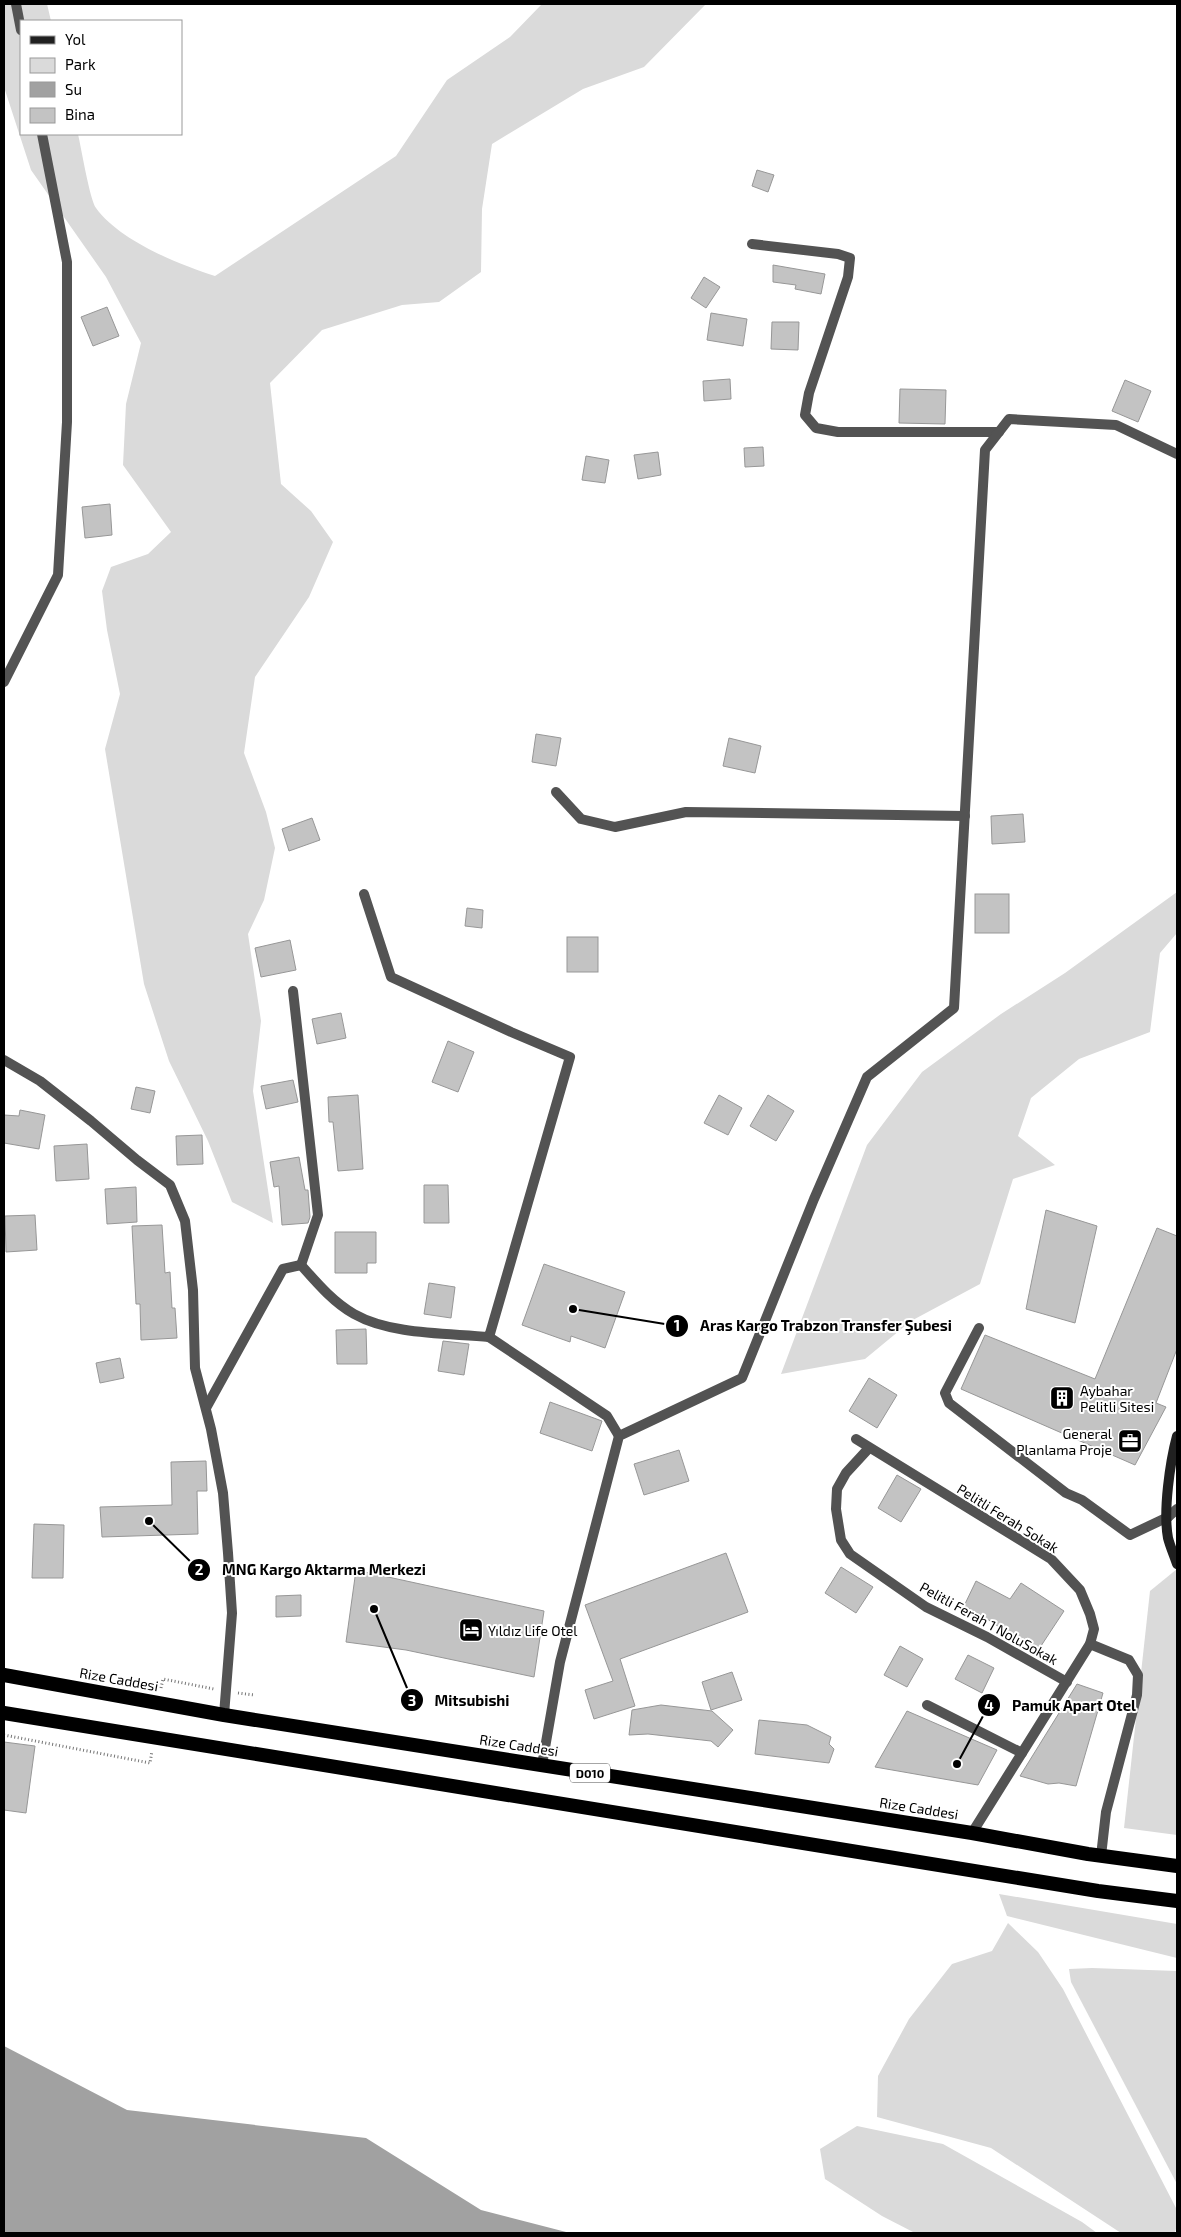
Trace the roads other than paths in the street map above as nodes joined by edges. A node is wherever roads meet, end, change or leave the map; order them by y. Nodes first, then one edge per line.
1 (16, 4) edge
2 (20, 25) edge
3 (42, 135) edge
4 (752, 244) dead end
5 (999, 432) junction
6 (1177, 454) edge
7 (4, 682) edge
8 (556, 792) dead end
9 (965, 816) junction
10 (364, 894) dead end
11 (293, 991) dead end
12 (4, 1060) edge
13 (301, 1265) junction
14 (979, 1328) dead end
15 (489, 1337) junction
16 (206, 1408) junction
17 (619, 1436) junction
18 (1177, 1436) edge
19 (856, 1439) dead end
20 (869, 1448) junction
21 (1177, 1509) edge
22 (1168, 1517) junction
23 (1177, 1564) edge
24 (1090, 1644) junction
25 (4, 1675) edge
26 (1067, 1682) junction
27 (927, 1705) dead end
28 (4, 1713) edge
29 (224, 1715) junction
30 (1022, 1753) junction
31 (542, 1765) junction
32 (972, 1833) junction
33 (1101, 1856) junction
34 (1177, 1866) edge
35 (1177, 1902) edge

1 - 2 street
3 - 7 street
4 - 5 street
5 - 6 street
5 - 9 street
8 - 9 street
9 - 17 street
10 - 15 street
11 - 13 street
12 - 16 street
13 - 15 street
13 - 16 street
14 - 22 street
15 - 17 street
16 - 29 street
17 - 31 street
18 - 22 main road
19 - 20 street, Pelitli Ferah Sokak
20 - 24 street, Pelitli Ferah Sokak
20 - 26 street, Pelitli Ferah 1 NoluSokak
21 - 22 street
22 - 23 main road
24 - 26 street, Pelitli Ferah Sokak
24 - 33 street
25 - 29 highway, Rize Caddesi / D010
26 - 30 street, Pelitli Ferah Sokak
27 - 30 street
28 - 35 highway
29 - 31 highway, Rize Caddesi / D010
30 - 32 street, Pelitli Ferah Sokak
31 - 32 highway, Rize Caddesi / D010
32 - 33 highway, Rize Caddesi / D010
33 - 34 highway, Rize Caddesi / D010

